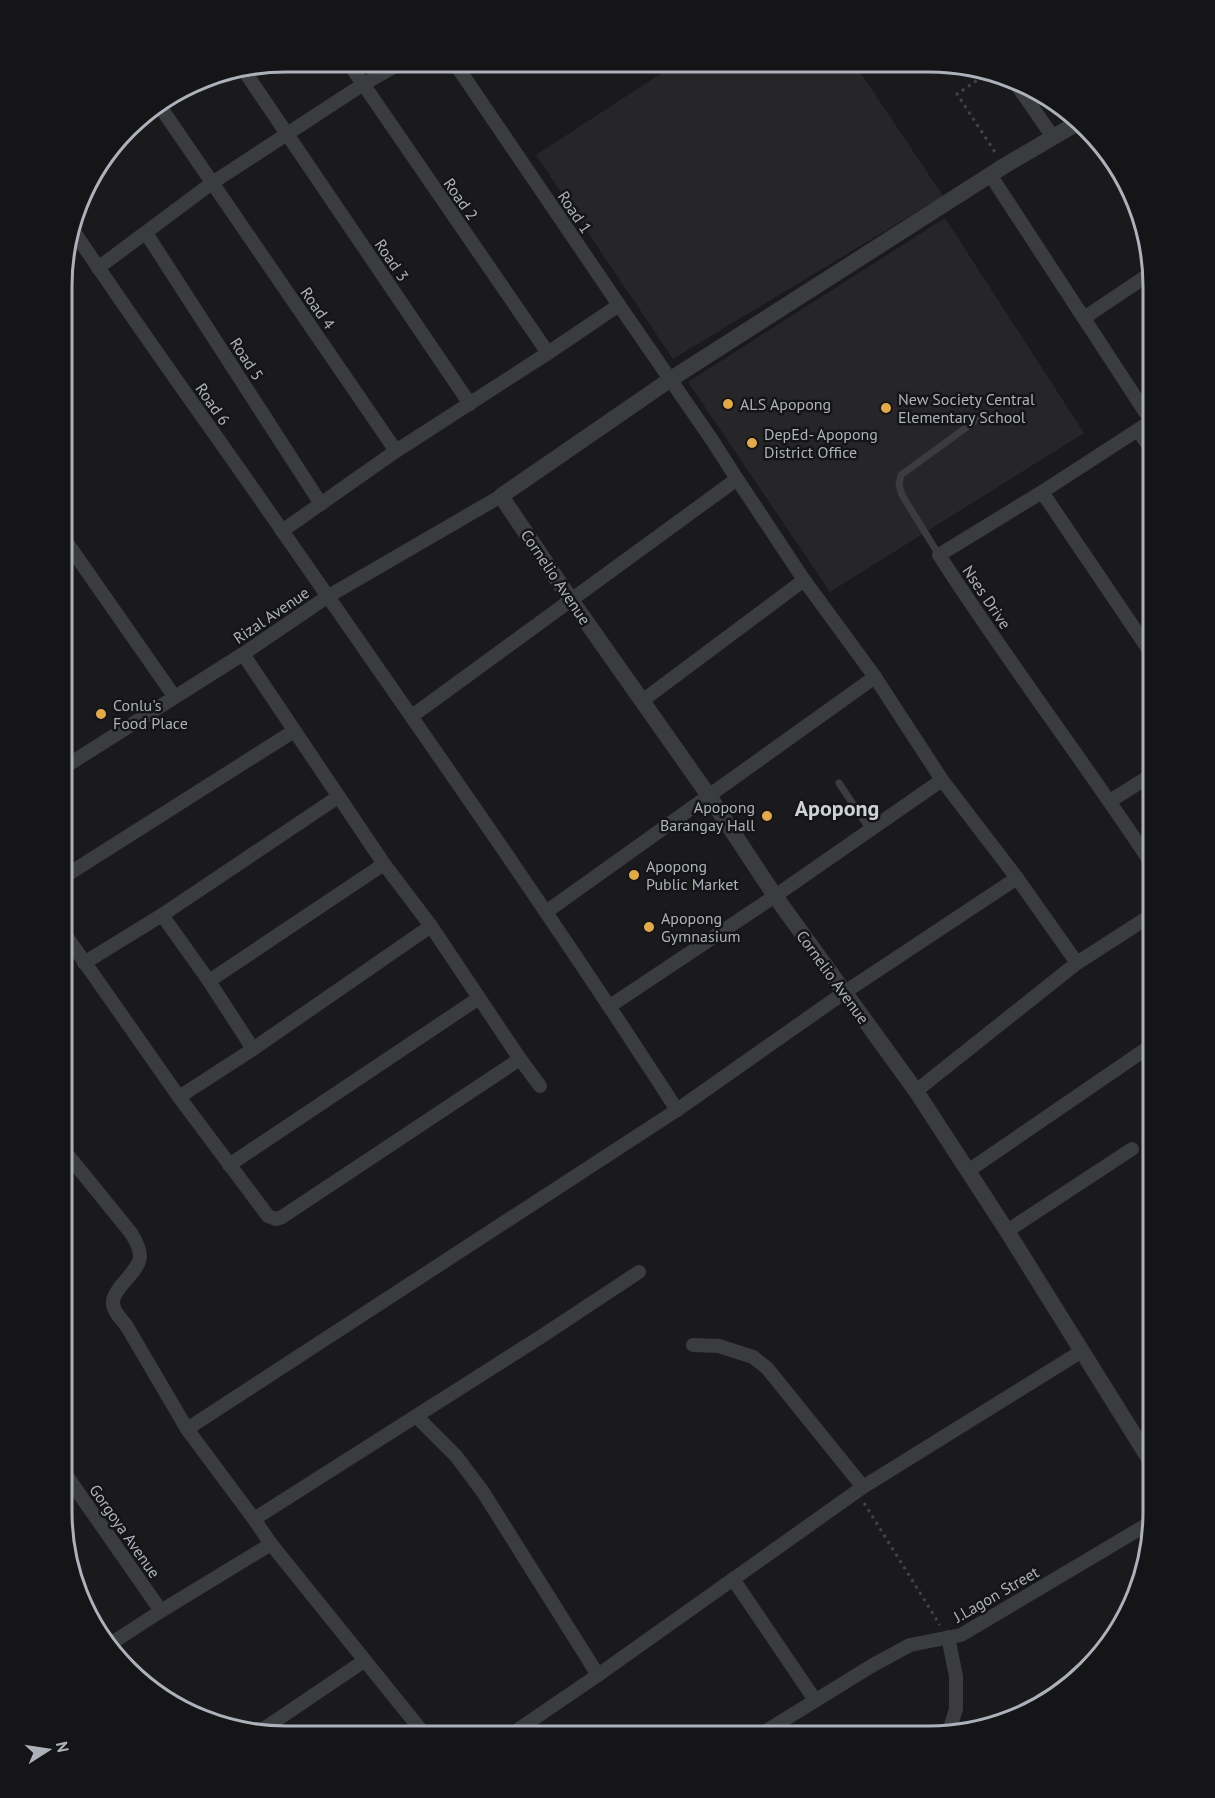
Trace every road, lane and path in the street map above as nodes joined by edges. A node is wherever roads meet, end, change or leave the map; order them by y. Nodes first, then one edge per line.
1 (354, 72) edge
2 (385, 72) edge
3 (461, 72) edge
4 (247, 76) edge
5 (980, 78) edge
6 (362, 85) junction
7 (1023, 93) edge
8 (163, 111) edge
9 (1071, 126) edge
10 (287, 135) junction
11 (1053, 137) junction
12 (1004, 166) junction
13 (991, 176) junction
14 (212, 183) junction
15 (146, 233) junction
16 (78, 237) edge
17 (98, 268) junction
18 (1143, 278) edge
19 (619, 305) junction
20 (1084, 318) junction
21 (548, 353) junction
22 (671, 379) junction
23 (470, 404) junction
24 (1143, 407) edge
25 (982, 416) dead end
26 (1143, 427) edge
27 (1138, 430) junction
28 (1143, 437) edge
29 (396, 452) junction
30 (737, 480) junction
31 (1042, 492) junction
32 (501, 496) junction
33 (321, 504) junction
34 (282, 531) junction
35 (72, 550) edge
36 (939, 555) junction
37 (804, 580) junction
38 (327, 597) junction
39 (571, 600) junction
40 (1143, 641) edge
41 (243, 654) junction
42 (875, 677) junction
43 (174, 696) junction
44 (642, 701) junction
45 (412, 716) junction
46 (294, 731) junction
47 (72, 760) edge
48 (942, 780) junction
49 (1143, 780) edge
50 (839, 783) dead end
51 (709, 796) junction
52 (338, 797) junction
53 (1110, 801) junction
54 (870, 830) junction
55 (1143, 851) edge
56 (384, 864) junction
57 (72, 872) edge
58 (1017, 878) junction
59 (775, 896) junction
60 (546, 912) junction
61 (162, 915) junction
62 (1143, 920) edge
63 (431, 926) junction
64 (72, 945) edge
65 (84, 963) junction
66 (1077, 963) junction
67 (209, 981) junction
68 (845, 992) junction
69 (479, 998) junction
70 (610, 1006) junction
71 (253, 1049) junction
72 (1143, 1051) edge
73 (520, 1059) junction
74 (540, 1086) dead end
75 (916, 1090) junction
76 (179, 1097) junction
77 (677, 1110) junction
78 (1132, 1149) dead end
79 (72, 1160) edge
80 (229, 1165) junction
81 (968, 1171) junction
82 (1007, 1231) junction
83 (639, 1272) dead end
84 (693, 1345) dead end
85 (1082, 1351) junction
86 (416, 1416) junction
87 (187, 1429) junction
88 (1143, 1449) edge
89 (72, 1483) edge
90 (860, 1489) junction
91 (254, 1519) junction
92 (1143, 1527) edge
93 (271, 1545) junction
94 (733, 1579) junction
95 (161, 1611) junction
96 (948, 1637) junction
97 (115, 1640) edge
98 (364, 1661) junction
99 (598, 1675) junction
100 (815, 1700) junction
101 (268, 1725) edge
102 (951, 1725) edge
103 (417, 1726) edge
104 (523, 1726) edge
105 (774, 1726) edge

1 - 6 street, Road 2
2 - 6 street
3 - 19 street, Road 1
4 - 10 street, Road 3
5 - 12 path
6 - 10 street
6 - 21 street, Road 2
7 - 11 street
8 - 14 street, Road 4
9 - 11 street
10 - 14 street
10 - 23 street, Road 3
11 - 12 street
12 - 13 street
13 - 20 street
13 - 22 street
14 - 15 street
14 - 29 street, Road 4
15 - 17 street
15 - 33 street, Road 5
16 - 17 street, Road 6
17 - 34 street, Road 6
18 - 20 street
19 - 21 street
19 - 22 street, Road 1
20 - 24 street
21 - 23 street
22 - 30 street, Road 1
22 - 32 street
23 - 29 street
25 - 36 lane
26 - 27 street, Nses Drive
27 - 28 street
27 - 31 street, Nses Drive
29 - 33 street
30 - 37 street, Road 1
30 - 39 street
31 - 36 street, Nses Drive
31 - 40 street
32 - 38 street, Rizal Avenue
32 - 39 street, Cornelio Avenue
33 - 34 street
34 - 38 street, Road 6
35 - 43 street
36 - 53 street, Nses Drive
37 - 42 street, Road 1
37 - 44 street
38 - 41 street, Rizal Avenue
38 - 45 street, Road 6
39 - 44 street, Cornelio Avenue
39 - 45 street
41 - 43 street, Rizal Avenue
41 - 46 street
42 - 48 street, Road 1
42 - 51 street
43 - 47 street, Rizal Avenue
44 - 51 street, Cornelio Avenue
45 - 60 street, Road 6
46 - 52 street
46 - 57 street
48 - 54 street
48 - 58 street, Road 1
49 - 53 street
50 - 54 lane
51 - 59 street, Cornelio Avenue
51 - 60 street
52 - 56 street
52 - 61 street
53 - 55 street, Nses Drive
54 - 59 street
56 - 63 street
56 - 67 street
58 - 66 street, Road 1
58 - 68 street
59 - 68 street, Cornelio Avenue
59 - 70 street
60 - 70 street, Road 6
61 - 65 street
61 - 67 street
62 - 66 street
63 - 69 street
63 - 71 street
64 - 65 street
65 - 76 street
66 - 75 street
67 - 71 street
68 - 75 street, Cornelio Avenue
68 - 77 street
69 - 73 street
69 - 80 street
70 - 77 street, Road 6
71 - 76 street
72 - 81 street
73 - 74 street
73 - 80 street
75 - 81 street, Cornelio Avenue
76 - 80 street
77 - 87 street
78 - 82 street
79 - 87 street
81 - 82 street, Cornelio Avenue
82 - 85 street, Cornelio Avenue
83 - 86 street
84 - 90 street
85 - 88 street, Cornelio Avenue
85 - 90 street
86 - 91 street
86 - 99 street
87 - 91 street
89 - 95 street, Gorgoya Avenue
90 - 94 street
90 - 96 path
91 - 93 street
92 - 96 street, J.Lagon Street
93 - 95 street
93 - 98 street
94 - 99 street
94 - 100 street
95 - 97 street
96 - 100 street, J.Lagon Street
96 - 102 street
98 - 101 street
98 - 103 street
99 - 104 street
100 - 105 street, J.Lagon Street

